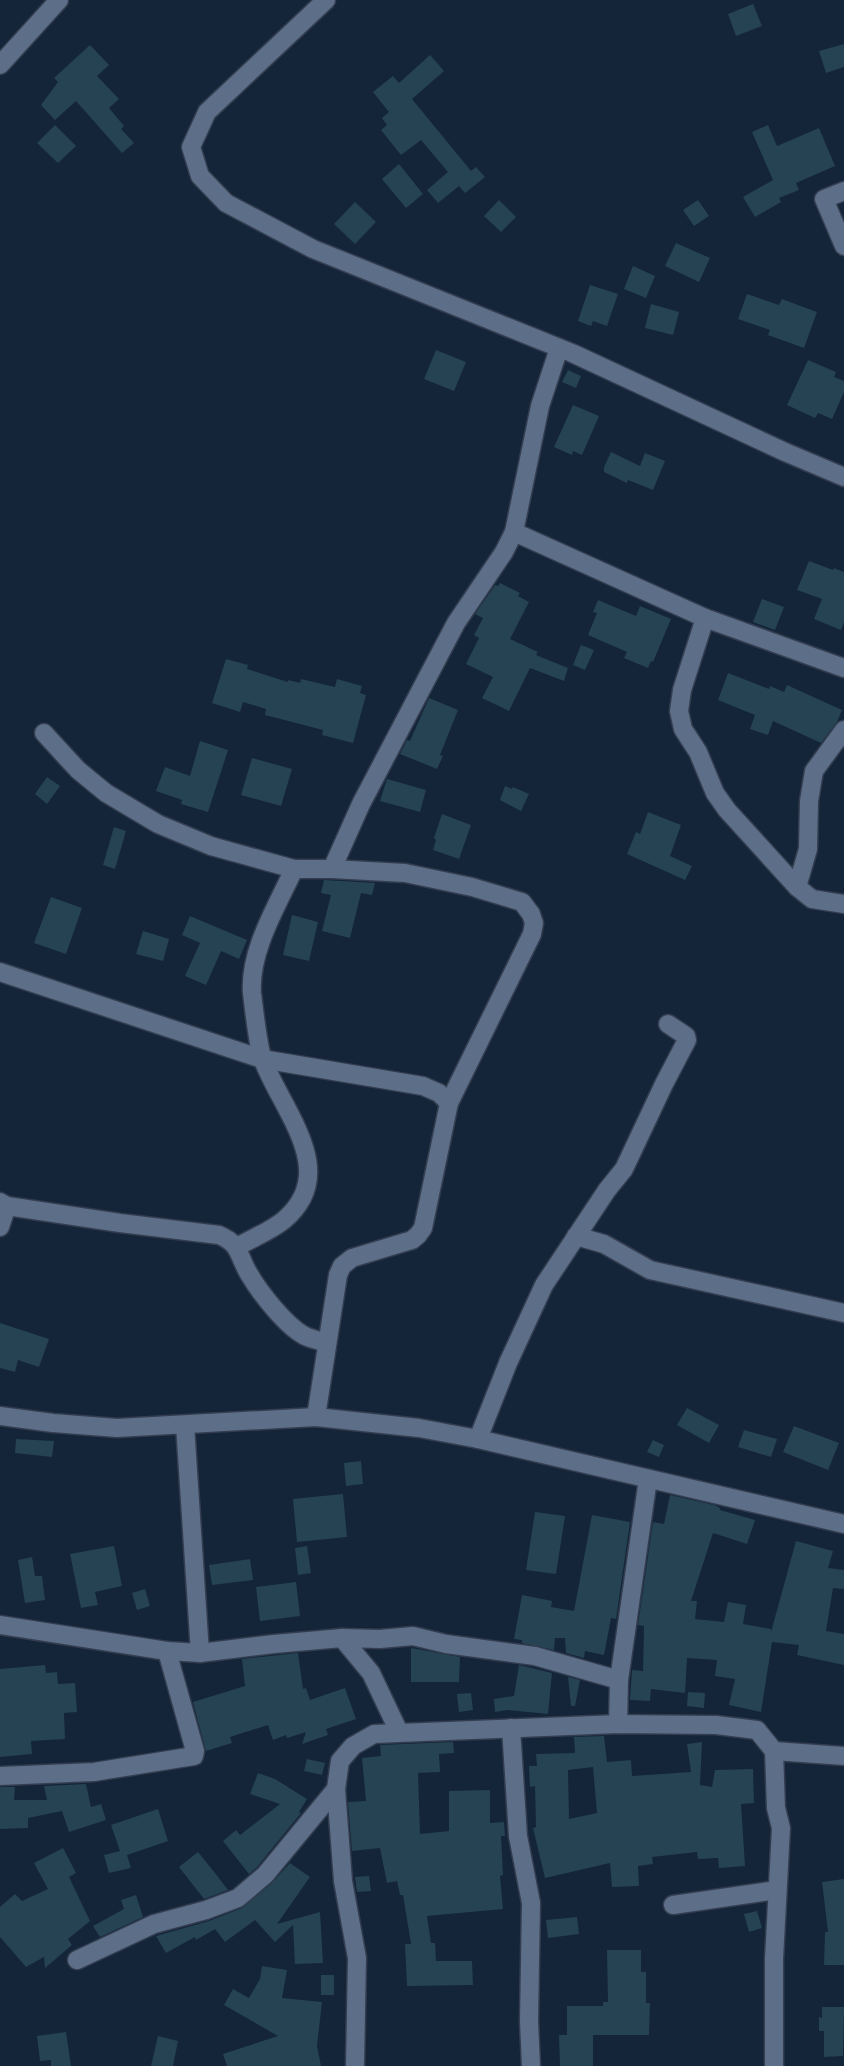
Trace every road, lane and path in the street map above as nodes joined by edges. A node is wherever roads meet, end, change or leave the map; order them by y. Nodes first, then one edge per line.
1 (59, 0) edge
2 (326, 0) edge
3 (0, 65) edge
4 (844, 191) edge
5 (844, 246) edge
6 (559, 348) junction
7 (844, 477) edge
8 (514, 532) junction
9 (705, 618) junction
10 (844, 668) edge
11 (844, 730) edge
12 (44, 733) dead end
13 (332, 868) junction
14 (294, 869) junction
15 (796, 887) junction
16 (844, 904) edge
17 (0, 972) edge
18 (668, 1024) dead end
19 (262, 1059) junction
20 (449, 1103) junction
21 (4, 1204) edge
22 (0, 1227) edge
23 (576, 1236) junction
24 (237, 1247) junction
25 (844, 1313) edge
26 (327, 1343) junction
27 (0, 1416) edge
28 (316, 1417) junction
29 (185, 1425) junction
30 (478, 1439) junction
31 (648, 1479) junction
32 (844, 1524) edge
33 (0, 1625) edge
34 (342, 1638) junction
35 (167, 1651) junction
36 (200, 1653) junction
37 (620, 1680) junction
38 (618, 1724) junction
39 (511, 1728) junction
40 (399, 1732) junction
41 (774, 1751) junction
42 (844, 1756) edge
43 (0, 1776) edge
44 (336, 1789) junction
45 (777, 1890) junction
46 (673, 1905) dead end
47 (77, 1960) dead end
48 (355, 2066) edge
49 (531, 2066) edge
50 (774, 2066) edge

1 - 3 street
2 - 6 street
4 - 5 street
6 - 7 street
6 - 8 street
8 - 9 street
8 - 13 street
9 - 10 street
9 - 15 street
11 - 15 street
12 - 14 street
13 - 14 street
13 - 20 street
14 - 19 street
15 - 16 street
17 - 19 street
18 - 23 street
19 - 20 street
19 - 24 street
20 - 26 street
21 - 22 street
21 - 24 street
23 - 25 street
23 - 30 street
24 - 26 street
26 - 28 street
27 - 29 street
28 - 29 street
28 - 30 street
29 - 36 street
30 - 31 street
31 - 32 street
31 - 37 street
33 - 35 street
34 - 36 street
34 - 37 street
34 - 40 street
35 - 36 street
35 - 43 street
37 - 38 street
38 - 39 street
38 - 41 street
39 - 40 street
39 - 49 street
40 - 44 street
41 - 42 street
41 - 45 street
44 - 47 street
44 - 48 street
45 - 46 street
45 - 50 street

